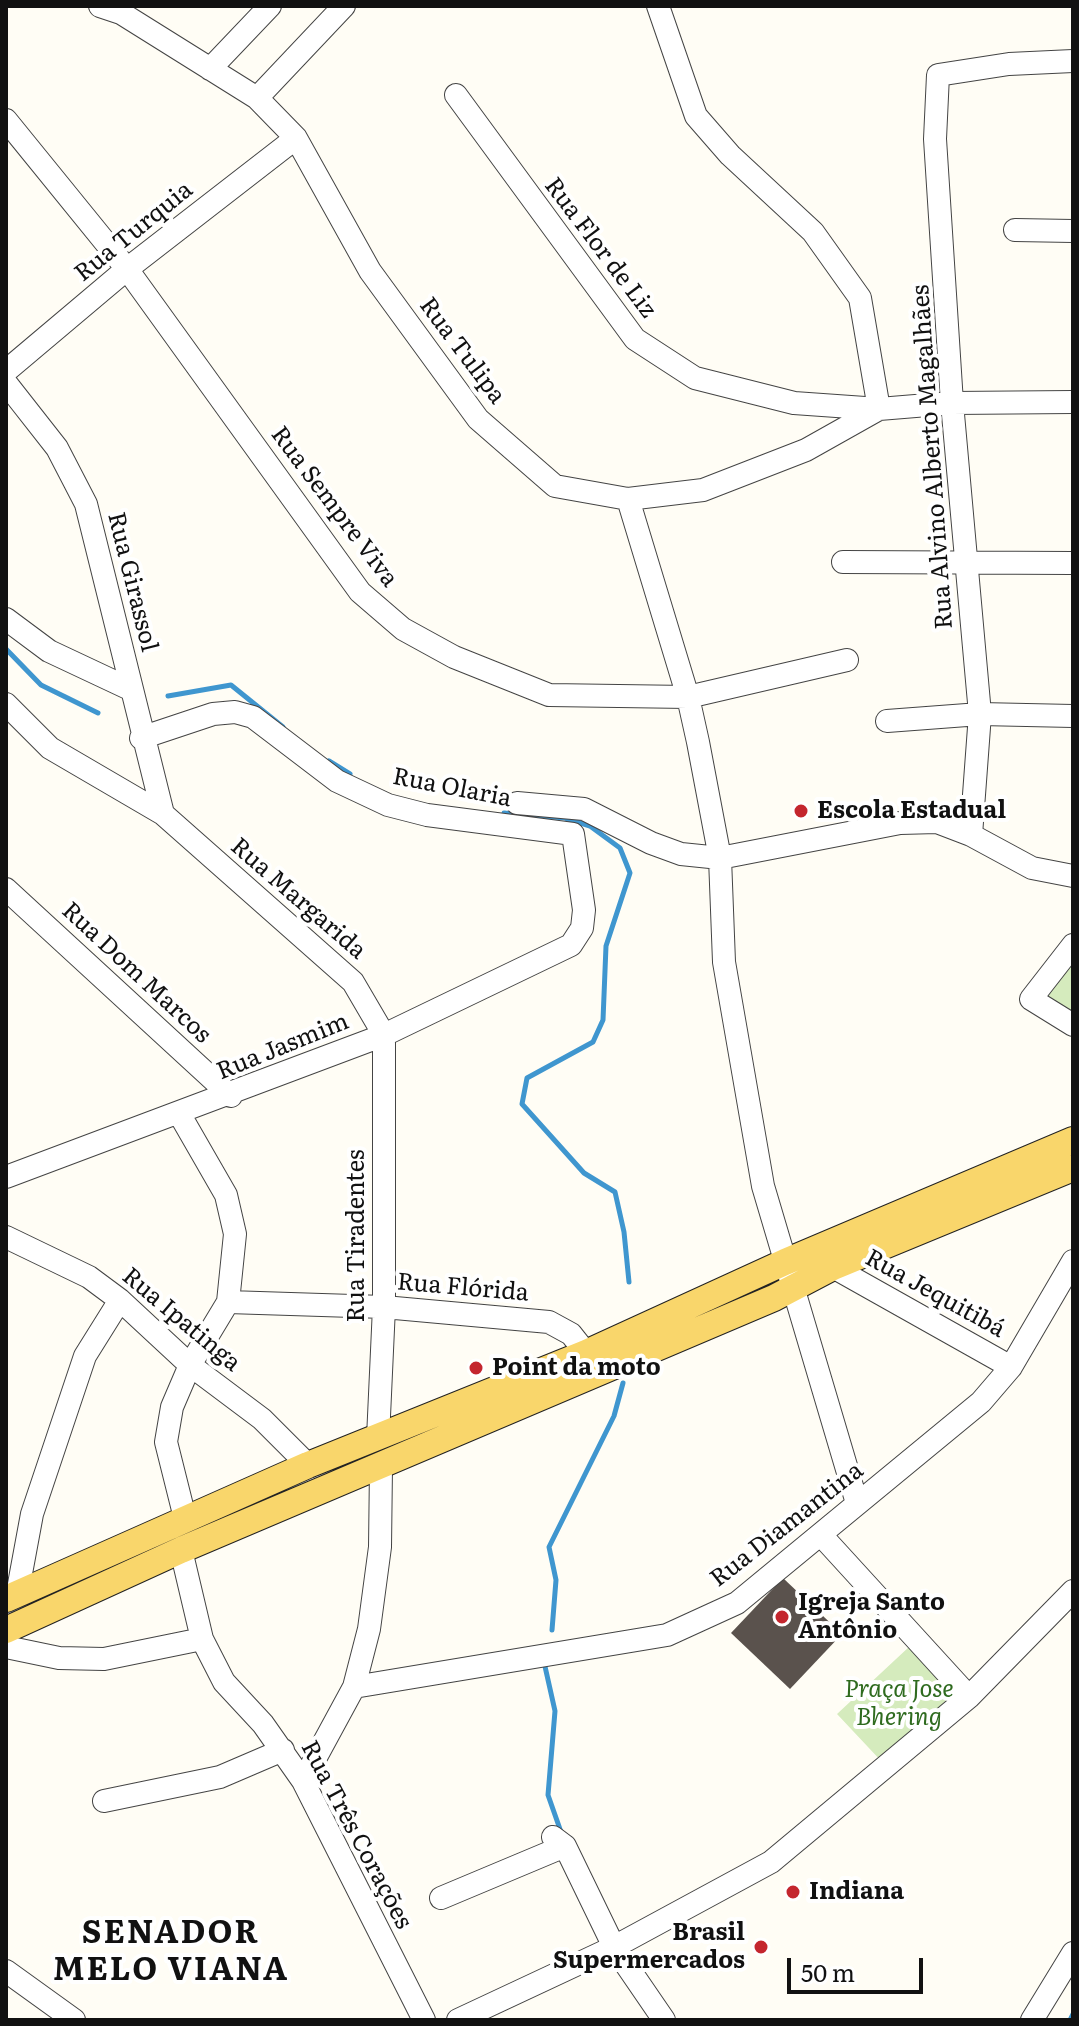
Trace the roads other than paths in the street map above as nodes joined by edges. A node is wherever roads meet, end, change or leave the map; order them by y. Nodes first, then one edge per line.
1 (100, 6) edge
2 (270, 6) edge
3 (344, 6) edge
4 (658, 6) edge
5 (1073, 61) edge
6 (210, 69) junction
7 (456, 95) dead end
8 (257, 98) junction
9 (6, 120) edge
10 (296, 138) junction
11 (1015, 230) dead end
12 (1073, 231) edge
13 (127, 269) junction
14 (6, 371) edge
15 (6, 383) edge
16 (1073, 402) edge
17 (952, 403) junction
18 (879, 409) junction
19 (628, 499) junction
20 (966, 561) junction
21 (843, 562) dead end
22 (1073, 563) edge
23 (6, 619) edge
24 (847, 660) dead end
25 (132, 690) junction
26 (688, 697) junction
27 (6, 704) edge
28 (980, 714) junction
29 (1073, 716) edge
30 (887, 721) dead end
31 (141, 738) junction
32 (517, 803) dead end
33 (163, 814) junction
34 (971, 835) junction
35 (720, 858) junction
36 (1073, 876) edge
37 (6, 889) edge
38 (571, 945) joint
39 (1073, 945) edge
40 (1073, 1025) edge
41 (384, 1035) junction
42 (231, 1096) junction
43 (180, 1115) junction
44 (1073, 1140) edge
45 (1073, 1168) edge
46 (6, 1177) edge
47 (6, 1237) edge
48 (1073, 1261) edge
49 (785, 1262) junction
50 (833, 1267) junction
51 (793, 1289) junction
52 (120, 1300) junction
53 (228, 1302) junction
54 (384, 1307) junction
55 (586, 1353) junction
56 (190, 1365) junction
57 (1011, 1367) junction
58 (378, 1438) junction
59 (308, 1465) junction
60 (381, 1467) junction
61 (857, 1503) junction
62 (185, 1518) junction
63 (821, 1535) junction
64 (181, 1550) junction
65 (1073, 1591) edge
66 (11, 1597) edge
67 (6, 1630) edge
68 (202, 1639) junction
69 (6, 1647) edge
70 (354, 1687) junction
71 (969, 1697) junction
72 (283, 1750) junction
73 (303, 1781) junction
74 (104, 1801) dead end
75 (441, 1898) dead end
76 (614, 1947) junction
77 (1073, 1953) edge
78 (6, 1971) edge
79 (74, 2020) edge
80 (424, 2020) edge
81 (458, 2020) edge
82 (664, 2020) edge
83 (1032, 2020) edge

1 - 6 street, Rua Tulipa
2 - 6 street
3 - 8 street
4 - 18 street
5 - 17 street, Rua Alvino Alberto Magalhães
6 - 8 street, Rua Tulipa
7 - 18 street, Rua Flor de Liz
8 - 10 street, Rua Tulipa
9 - 13 street, Rua Sempre Viva
10 - 13 street, Rua Turquia
10 - 19 street, Rua Tulipa
11 - 12 street
13 - 14 street, Rua Turquia
13 - 26 street, Rua Sempre Viva
15 - 25 street, Rua Girassol
16 - 17 street, Rua Flor de Liz
17 - 18 street, Rua Flor de Liz
17 - 20 street, Rua Alvino Alberto Magalhães
18 - 19 street, Rua Tulipa
19 - 26 street
20 - 21 street
20 - 22 street
20 - 28 street, Rua Alvino Alberto Magalhães
23 - 25 street
24 - 26 street, Rua Sempre Viva
25 - 31 street, Rua Girassol
26 - 35 street
27 - 33 street, Rua Margarida
28 - 29 street
28 - 30 street
28 - 34 street, Rua Alvino Alberto Magalhães
31 - 33 street, Rua Girassol
31 - 38 street, Rua Olaria
32 - 35 street, Rua Olaria
33 - 41 street, Rua Margarida
34 - 35 street, Rua Olaria
34 - 36 street, Rua Olaria
35 - 49 street
37 - 42 street, Rua Dom Marcos
38 - 41 street, Rua Jasmim
39 - 40 street
41 - 42 street, Rua Jasmim
41 - 54 street, Rua Tiradentes
42 - 43 street, Rua Jasmim
43 - 46 street, Rua Jasmim
43 - 53 street
44 - 49 main road
45 - 50 main road
47 - 52 street, Rua Ipatinga
48 - 57 street, Rua Diamantina
49 - 51 street
49 - 55 main road
50 - 51 main road
50 - 57 street, Rua Jequitibá
51 - 60 main road
51 - 61 street
52 - 56 street, Rua Ipatinga
52 - 66 street
53 - 54 street, Rua Flórida
53 - 56 street
54 - 55 street, Rua Flórida
54 - 58 street, Rua Tiradentes
55 - 58 main road
56 - 59 street, Rua Ipatinga
56 - 62 street
57 - 61 street, Rua Diamantina
58 - 59 main road
59 - 62 main road
60 - 64 main road
60 - 70 street
61 - 63 street, Rua Diamantina
62 - 66 main road
63 - 70 street, Rua Diamantina
63 - 71 street
64 - 67 main road
64 - 68 street, Rua Três Corações
65 - 71 street
68 - 69 street
68 - 72 street, Rua Três Corações
70 - 73 street
71 - 76 street
72 - 73 street, Rua Três Corações
72 - 74 street
73 - 80 street, Rua Três Corações
75 - 76 street
76 - 81 street
76 - 82 street
77 - 83 street
78 - 79 street

